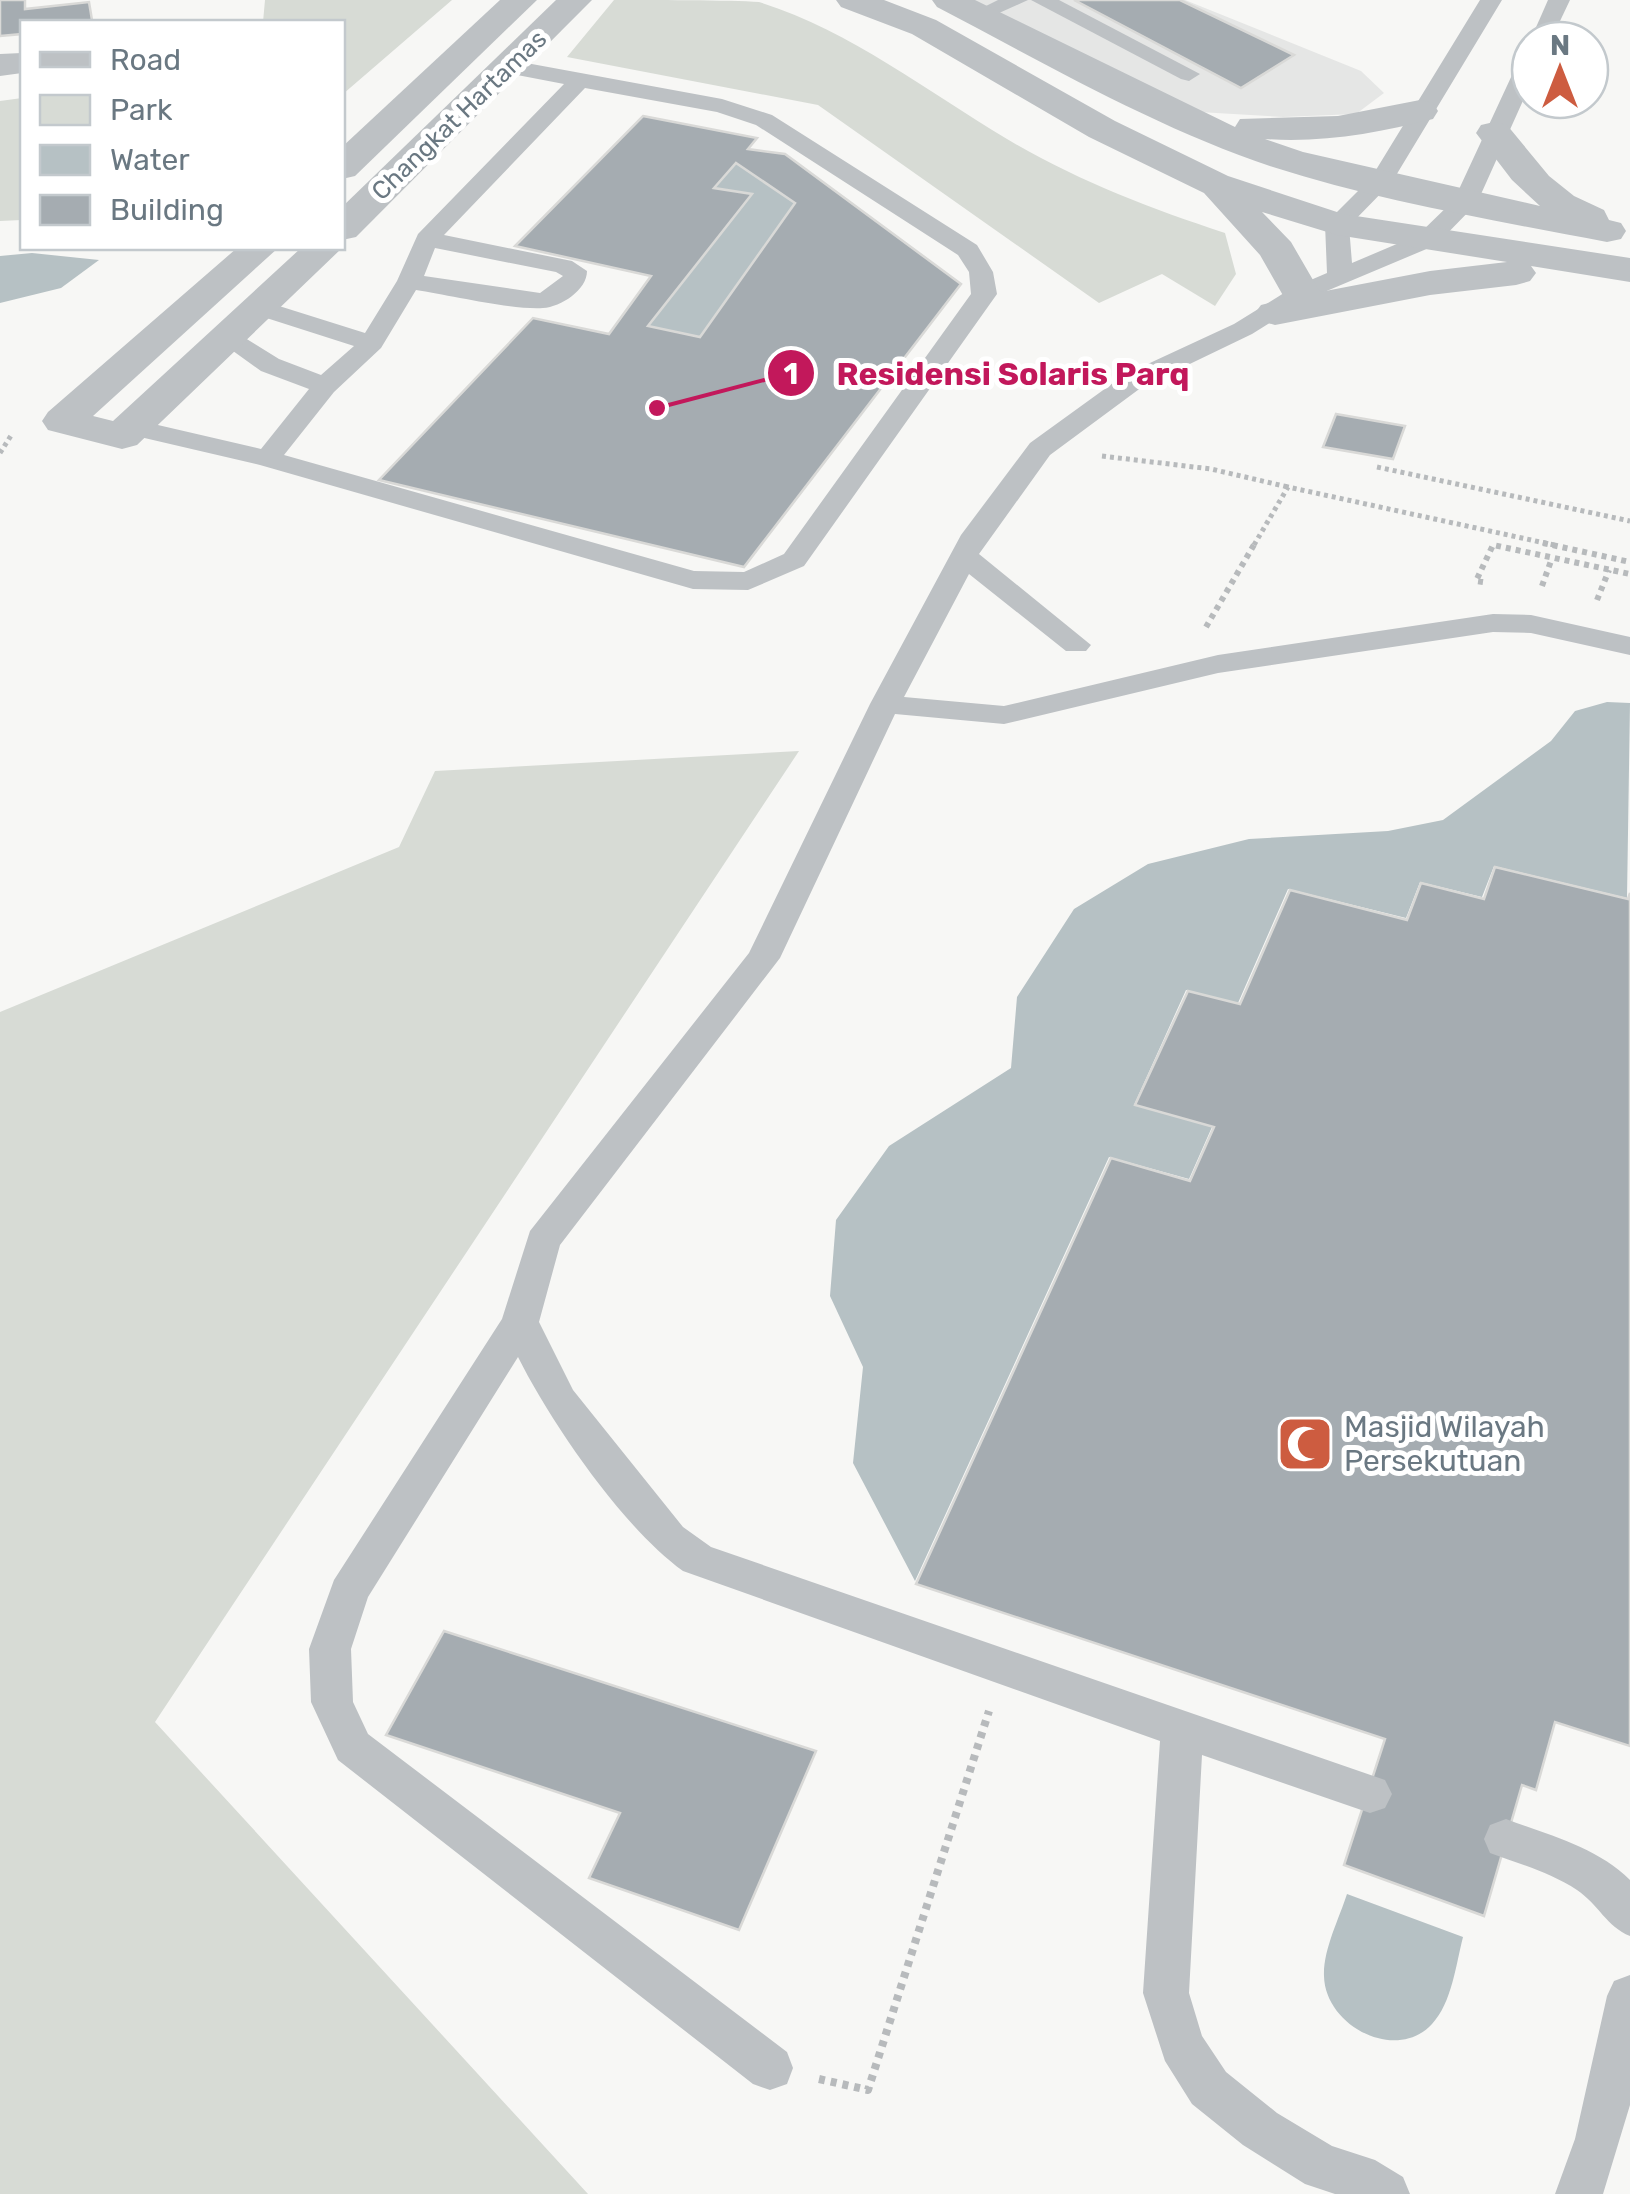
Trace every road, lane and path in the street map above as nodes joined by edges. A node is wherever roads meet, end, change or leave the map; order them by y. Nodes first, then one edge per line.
1 (520, 0) edge
2 (575, 0) edge
3 (1017, 0) edge
4 (1042, 0) edge
5 (1491, 0) edge
6 (841, 4) edge
7 (964, 8) edge
8 (510, 68) junction
9 (1189, 74) dead end
10 (579, 81) junction
11 (1510, 101) edge
12 (1420, 111) junction
13 (1196, 120) junction
14 (1494, 133) junction
15 (345, 165) edge
16 (1380, 182) junction
17 (1215, 184) junction
18 (1465, 203) junction
19 (1337, 224) junction
20 (345, 226) edge
21 (1630, 233) edge
22 (427, 239) junction
23 (1426, 240) junction
24 (257, 250) edge
25 (321, 250) edge
26 (1619, 269) edge
27 (1340, 277) junction
28 (409, 281) junction
29 (220, 285) junction
30 (1288, 303) junction
31 (260, 308) junction
32 (228, 338) junction
33 (372, 343) junction
34 (324, 386) junction
35 (132, 427) junction
36 (12, 434) dead end
37 (1040, 449) junction
38 (0, 452) edge
39 (267, 459) junction
40 (1377, 467) dead end
41 (1288, 487) junction
42 (1630, 521) edge
43 (965, 557) junction
44 (1552, 558) junction
45 (1630, 562) edge
46 (1609, 570) junction
47 (1630, 574) edge
48 (1492, 585) dead end
49 (1538, 597) dead end
50 (1593, 611) dead end
51 (1223, 631) dead end
52 (1076, 645) dead end
53 (1630, 646) edge
54 (885, 704) junction
55 (520, 1322) junction
56 (1002, 1667) junction
57 (1182, 1730) junction
58 (1370, 1794) dead end
59 (1506, 1839) dead end
60 (1630, 1915) edge
61 (1630, 1996) edge
62 (770, 2068) joint
63 (1386, 2194) edge
64 (1579, 2194) edge

1 - 15 street, Changkat Hartamas
2 - 8 street, Changkat Hartamas
3 - 7 lane
4 - 9 lane
5 - 12 lane
6 - 17 street
7 - 13 street
8 - 10 lane
8 - 20 street, Changkat Hartamas
10 - 22 lane
10 - 39 lane
11 - 14 lane
12 - 13 street
12 - 16 lane
13 - 16 street
14 - 18 lane
14 - 21 street
16 - 18 street
16 - 19 lane
17 - 19 street
17 - 30 street
18 - 21 street
18 - 23 lane
19 - 23 street
19 - 27 lane
22 - 28 lane
22 - 28 lane
23 - 26 street
23 - 27 lane
24 - 29 street
25 - 31 street
26 - 30 street
27 - 30 lane
28 - 33 lane
29 - 31 street
29 - 35 street
30 - 37 lane
31 - 32 street
31 - 33 lane
32 - 34 lane
32 - 35 street
33 - 34 lane
34 - 39 lane
35 - 39 lane
36 - 38 path
37 - 41 path
37 - 43 lane
40 - 42 path
41 - 45 path
41 - 51 path
43 - 52 lane
43 - 54 lane
44 - 46 path
44 - 48 path
44 - 49 path
46 - 47 path
46 - 50 path
53 - 54 lane
54 - 55 lane
55 - 56 lane
55 - 62 lane
56 - 57 lane
56 - 62 path
57 - 58 lane
57 - 63 lane
59 - 60 lane
61 - 64 lane

